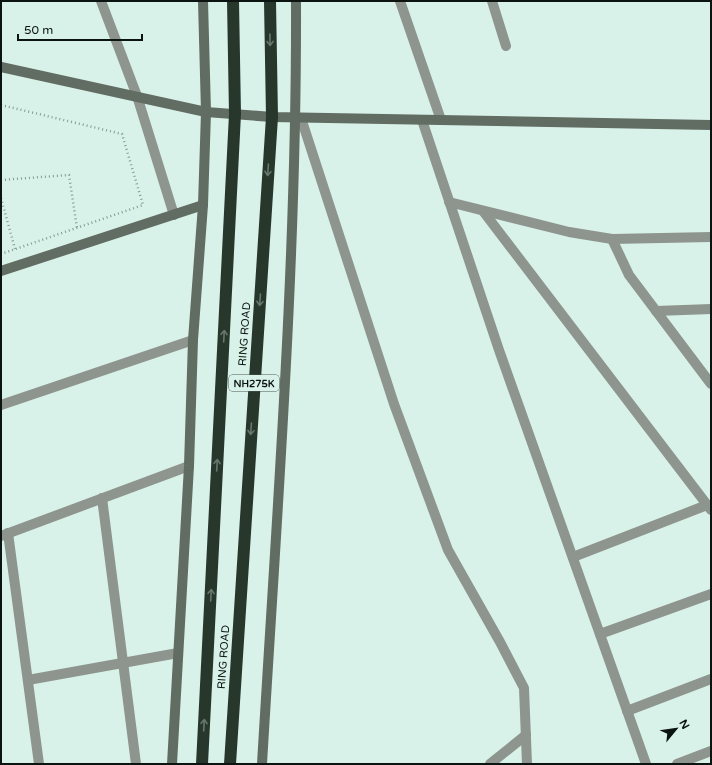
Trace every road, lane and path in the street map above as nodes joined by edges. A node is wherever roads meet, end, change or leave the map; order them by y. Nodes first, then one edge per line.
1 (101, 1) edge
2 (203, 1) edge
3 (233, 1) edge
4 (270, 1) edge
5 (296, 1) edge
6 (400, 1) edge
7 (492, 1) edge
8 (506, 46) dead end
9 (1, 67) edge
10 (137, 96) junction
11 (1, 105) edge
12 (206, 112) junction
13 (235, 114) junction
14 (272, 117) junction
15 (299, 117) junction
16 (422, 120) junction
17 (440, 120) junction
18 (711, 125) edge
19 (1, 180) edge
20 (1, 198) edge
21 (449, 202) junction
22 (203, 205) junction
23 (483, 211) junction
24 (174, 215) junction
25 (77, 228) junction
26 (711, 237) edge
27 (612, 239) junction
28 (15, 249) junction
29 (1, 254) edge
30 (1, 270) edge
31 (711, 309) edge
32 (656, 311) junction
33 (193, 340) junction
34 (711, 384) edge
35 (1, 405) edge
36 (189, 466) junction
37 (102, 498) junction
38 (709, 508) edge
39 (5, 534) edge
40 (573, 557) junction
41 (711, 594) edge
42 (600, 634) junction
43 (178, 653) junction
44 (123, 663) junction
45 (711, 679) edge
46 (28, 680) junction
47 (627, 711) junction
48 (526, 735) junction
49 (711, 751) edge
50 (39, 764) edge
51 (136, 764) edge
52 (172, 764) edge
53 (202, 764) edge
54 (230, 764) edge
55 (262, 764) edge
56 (490, 764) edge
57 (527, 764) edge
58 (646, 764) edge
59 (677, 764) edge

1 - 10 street
2 - 12 street
3 - 13 highway, RING ROAD / NH275K
4 -> 14 highway, RING ROAD / NH275K
5 - 15 street
6 - 17 street
7 - 8 street
9 - 10 street
10 - 12 street
10 - 24 street
11 - 25 path
12 - 13 street
12 - 22 street
13 - 14 street
53 -> 13 highway, RING ROAD / NH275K
14 - 15 street
14 -> 54 highway, RING ROAD / NH275K
15 - 16 street
15 - 48 street
15 - 55 street
16 - 17 street
16 - 21 street
17 - 18 street
19 - 25 path
20 - 28 path
21 - 23 street
21 - 40 street
22 - 24 street
22 - 33 street
23 - 27 street
23 - 38 street
24 - 30 street
25 - 28 path
26 - 27 street
27 - 32 street
28 - 29 path
31 - 32 street
32 - 34 street
33 - 35 street
33 - 36 street
36 - 37 street
36 - 43 street
37 - 39 street
37 - 44 street
38 - 40 street
39 - 46 street
40 - 42 street
41 - 42 street
42 - 47 street
43 - 44 street
43 - 52 street
44 - 46 street
44 - 51 street
45 - 47 street
46 - 50 street
47 - 58 street
48 - 56 street
48 - 57 street
49 - 59 street

